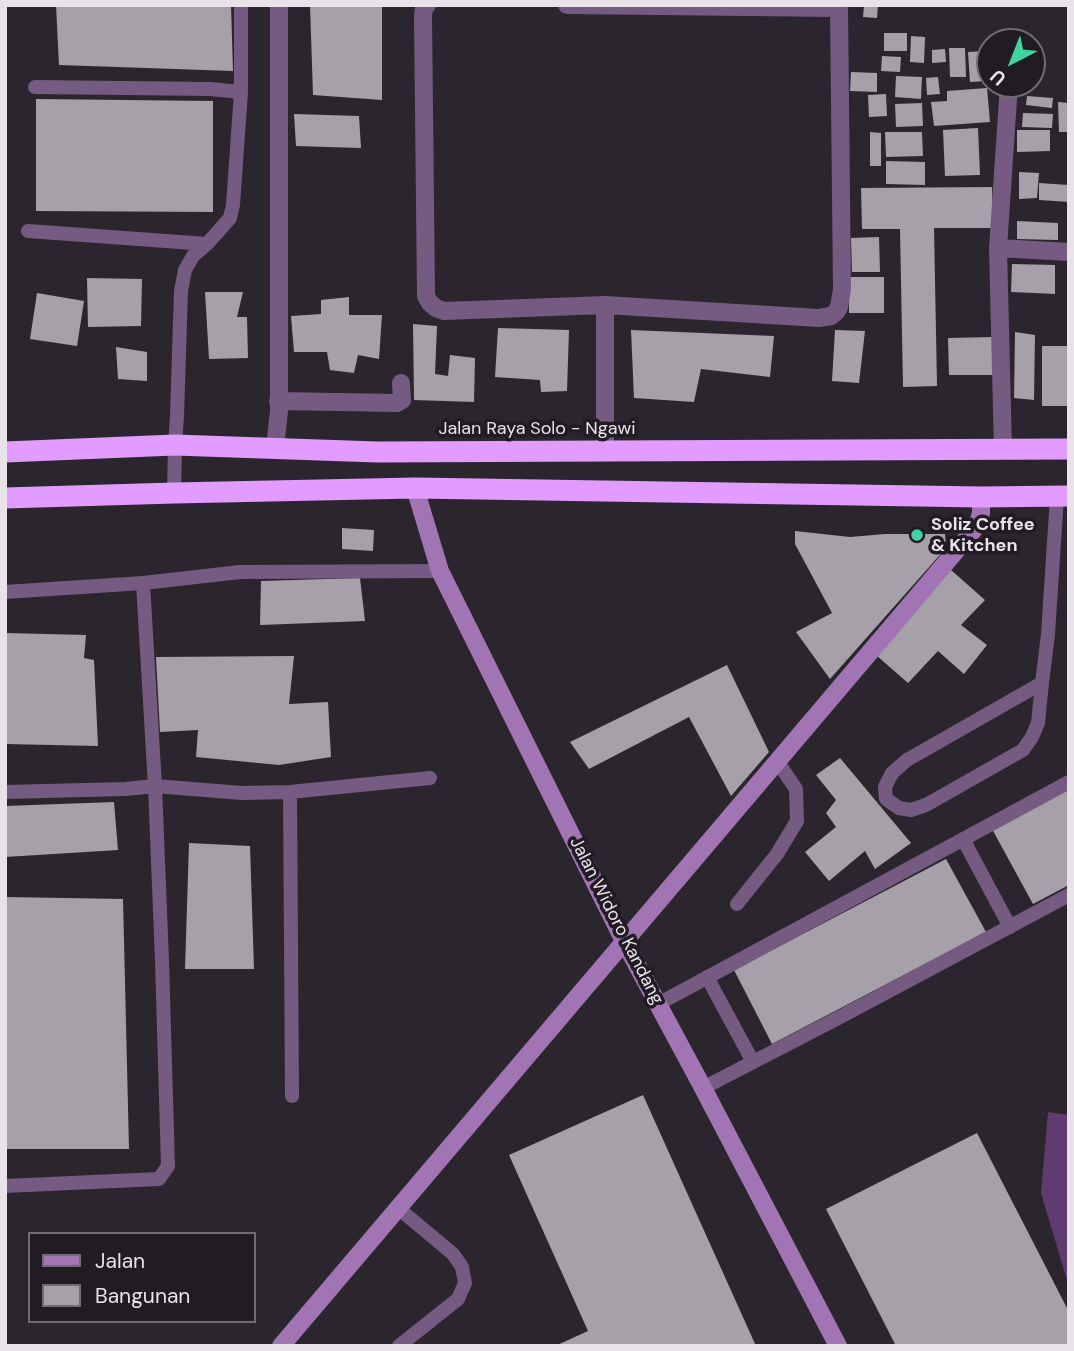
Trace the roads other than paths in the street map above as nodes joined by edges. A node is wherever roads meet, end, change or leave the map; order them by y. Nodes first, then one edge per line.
1 (241, 5) edge
2 (279, 5) edge
3 (427, 5) edge
4 (567, 5) edge
5 (36, 87) dead end
6 (241, 92) junction
7 (1008, 98) edge
8 (28, 230) dead end
9 (207, 244) junction
10 (999, 248) junction
11 (1069, 252) edge
12 (605, 305) junction
13 (401, 383) dead end
14 (278, 401) junction
15 (175, 445) junction
16 (275, 448) junction
17 (1069, 449) edge
18 (1003, 450) junction
19 (605, 451) junction
20 (5, 452) edge
21 (415, 488) junction
22 (174, 493) junction
23 (981, 497) junction
24 (1063, 497) edge
25 (5, 498) edge
26 (440, 571) junction
27 (143, 583) junction
28 (5, 592) edge
29 (1042, 683) junction
30 (777, 761) junction
31 (430, 778) dead end
32 (1069, 782) edge
33 (155, 786) junction
34 (5, 792) edge
35 (290, 792) junction
36 (963, 839) junction
37 (1069, 895) edge
38 (737, 904) dead end
39 (1010, 927) junction
40 (624, 941) junction
41 (707, 977) junction
42 (658, 1004) junction
43 (753, 1062) junction
44 (703, 1088) junction
45 (292, 1096) dead end
46 (5, 1186) edge
47 (398, 1208) junction
48 (281, 1346) edge
49 (399, 1346) edge
50 (838, 1346) edge

1 - 6 lane
2 - 14 street
3 - 12 street
4 - 12 street
5 - 6 lane
6 - 9 lane
7 - 10 street
8 - 9 lane
9 - 15 lane
10 - 11 street
10 - 18 street
12 - 19 street
13 - 14 street
14 - 16 street
15 - 16 highway, Jalan Raya Solo - Ngawi
15 - 20 highway, Jalan Raya Solo - Ngawi
15 - 22 lane
16 - 19 highway, Jalan Raya Solo - Ngawi
17 - 18 highway, Jalan Raya Solo - Ngawi
18 - 19 highway, Jalan Raya Solo - Ngawi
21 - 22 highway
21 - 23 highway
21 - 26 street, Jalan Widoro Kandang
22 - 25 highway
23 - 24 highway
23 - 30 street
24 - 29 lane
26 - 27 lane
26 - 40 street, Jalan Widoro Kandang
27 - 28 lane
27 - 33 lane
29 - 29 lane
30 - 38 lane
30 - 40 street
31 - 35 lane
32 - 36 lane
33 - 34 lane
33 - 35 lane
33 - 46 lane
35 - 45 lane
36 - 39 lane
36 - 41 lane
37 - 39 lane
39 - 43 lane
40 - 42 street, Jalan Widoro Kandang
40 - 47 street
41 - 42 lane
41 - 43 lane
42 - 44 street, Jalan Widoro Kandang
43 - 44 lane
44 - 50 street, Jalan Widoro Kandang
47 - 48 street
47 - 49 lane

